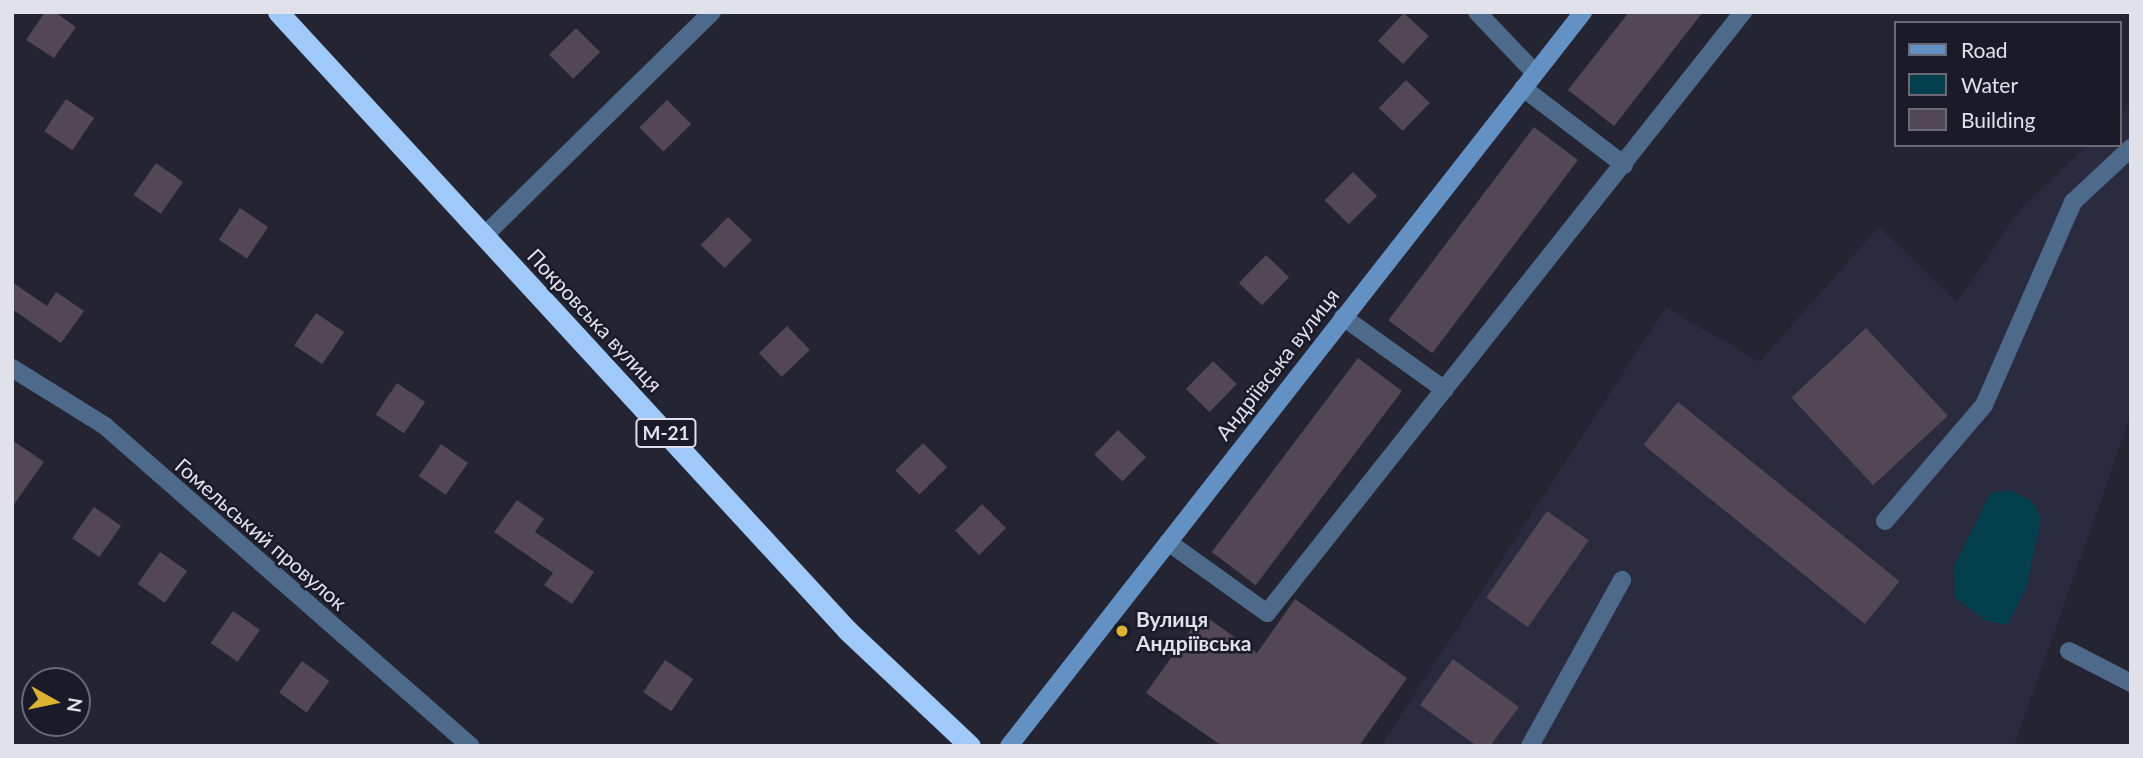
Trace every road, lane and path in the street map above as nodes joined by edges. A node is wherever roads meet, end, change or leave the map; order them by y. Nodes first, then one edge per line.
1 (278, 12) edge
2 (712, 12) edge
3 (1477, 12) edge
4 (1583, 12) edge
5 (1743, 12) edge
6 (1535, 73) junction
7 (1523, 88) junction
8 (2131, 148) edge
9 (1624, 164) junction
10 (484, 236) junction
11 (1343, 317) junction
12 (12, 368) edge
13 (1445, 390) junction
14 (1885, 521) dead end
15 (1168, 542) junction
16 (1622, 580) dead end
17 (2069, 651) dead end
18 (2131, 683) edge
19 (471, 746) edge
20 (970, 746) edge
21 (1009, 746) edge
22 (1530, 746) edge

1 - 10 highway, Покровська вулиця / М-21
2 - 10 street
3 - 6 street
4 - 6 street, Андріївська вулиця
5 - 9 street
6 - 7 street, Андріївська вулиця
7 - 9 street
7 - 11 street, Андріївська вулиця
8 - 14 street
9 - 13 street
10 - 20 highway, Покровська вулиця / М-21
11 - 13 street
11 - 15 street, Андріївська вулиця
12 - 19 street, Гомельський провулок
13 - 15 street
15 - 21 street, Андріївська вулиця
16 - 22 street
17 - 18 street

